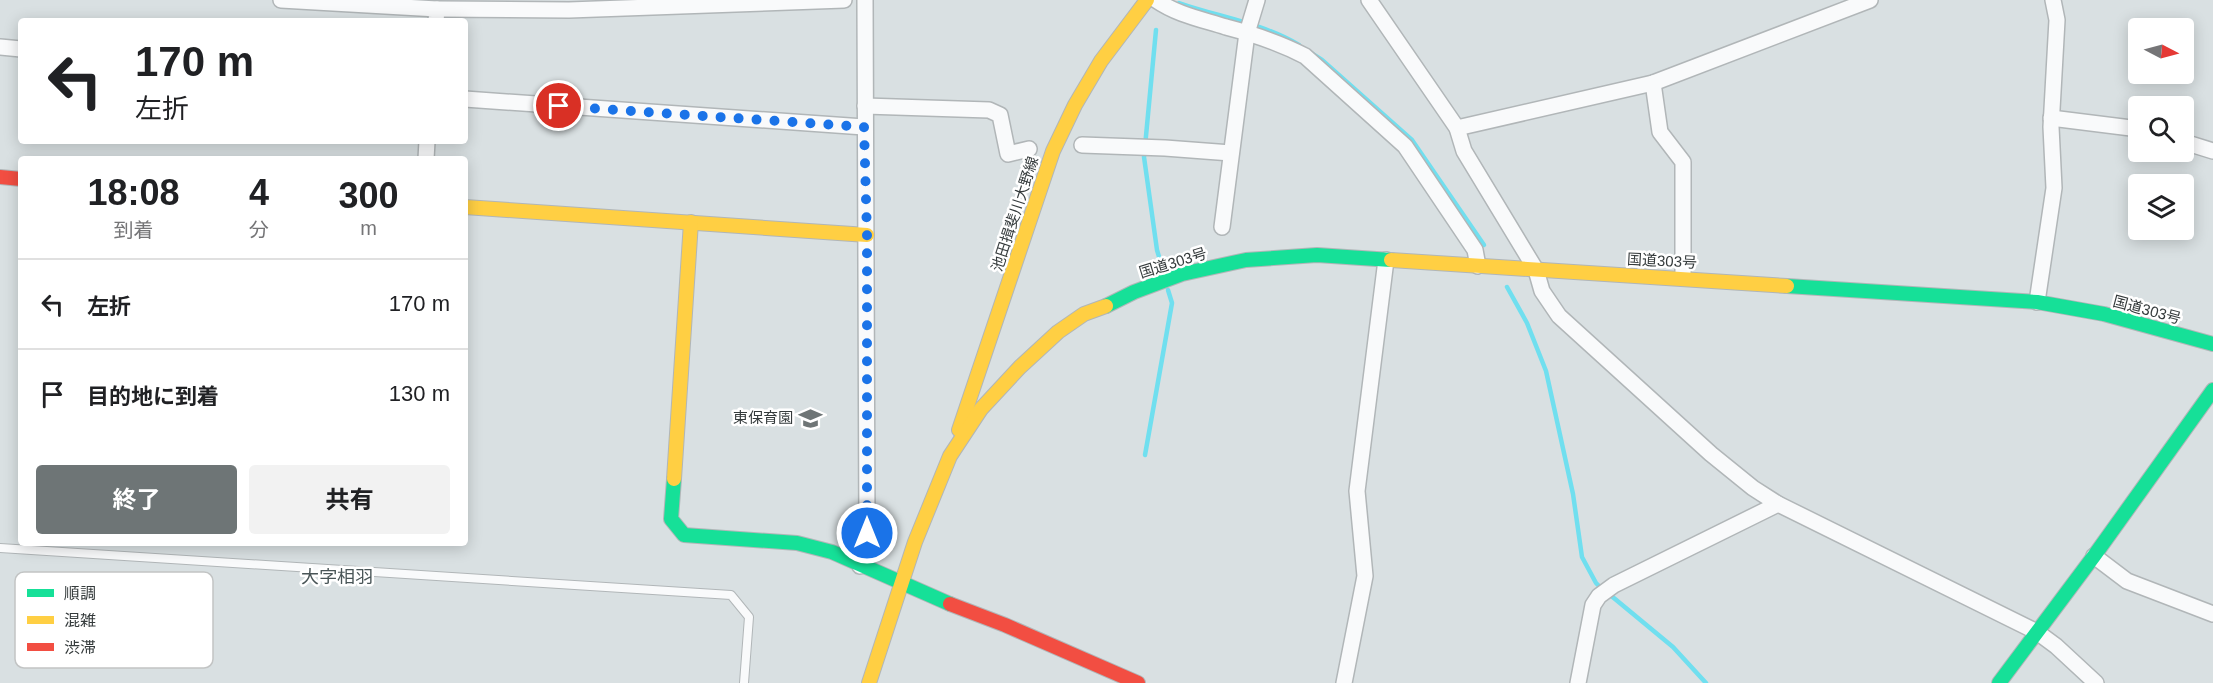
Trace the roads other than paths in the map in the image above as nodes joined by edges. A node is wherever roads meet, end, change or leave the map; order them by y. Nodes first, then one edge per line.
1 (280, 0) edge
2 (844, 0) edge
3 (865, 0) edge
4 (1156, 0) edge
5 (1257, 0) edge
6 (1369, 0) edge
7 (1870, 0) edge
8 (2054, 0) edge
9 (1138, 3) edge
10 (437, 15) edge
11 (1247, 33) junction
12 (0, 47) edge
13 (18, 49) edge
14 (1653, 83) junction
15 (468, 99) edge
16 (864, 106) junction
17 (2051, 118) junction
18 (864, 127) junction
19 (1457, 128) junction
20 (2128, 128) edge
21 (1082, 145) dead end
22 (2194, 145) edge
23 (1029, 149) dead end
24 (2213, 151) edge
25 (1231, 153) junction
26 (0, 177) edge
27 (18, 179) edge
28 (468, 207) edge
29 (691, 222) junction
30 (1222, 226) dead end
31 (867, 235) junction
32 (1386, 260) junction
33 (1478, 266) junction
34 (1536, 270) junction
35 (1683, 278) junction
36 (2037, 302) junction
37 (1111, 304) junction
38 (2213, 344) edge
39 (2213, 390) edge
40 (1000, 409) dead end
41 (950, 456) junction
42 (1778, 504) junction
43 (0, 548) edge
44 (2094, 556) junction
45 (860, 566) junction
46 (911, 587) junction
47 (2213, 614) edge
48 (2037, 632) junction
49 (744, 683) edge
50 (869, 683) edge
51 (1138, 683) edge
52 (1344, 683) edge
53 (1578, 683) edge
54 (1999, 683) edge
55 (2096, 683) edge

1 - 10 street
2 - 10 street
3 - 16 street
4 - 11 street
5 - 11 street
6 - 19 street
7 - 14 street
8 - 17 street
9 - 41 main road, 池田揖斐川大野線
11 - 25 street
11 - 33 street
12 - 13 street
14 - 19 street
14 - 35 street
15 - 18 street
16 - 18 street
16 - 23 street
17 - 20 street
17 - 36 street
18 - 31 street
19 - 34 street
21 - 25 street
22 - 24 street
25 - 30 street
26 - 27 main road
28 - 29 main road
29 - 31 main road
29 - 45 main road
31 - 45 street
32 - 33 main road, 国道303号
32 - 37 main road, 国道303号
32 - 52 street
33 - 34 main road, 国道303号
34 - 35 main road, 国道303号
34 - 42 street
35 - 36 main road, 国道303号
36 - 38 main road, 国道303号
37 - 40 main road, 国道303号
37 - 41 main road, 国道303号
39 - 44 main road
41 - 46 main road, 国道303号
42 - 48 street
42 - 53 street
43 - 49 lane
44 - 47 street
44 - 48 main road
45 - 46 main road
46 - 50 main road, 国道303号
46 - 51 main road
48 - 54 main road
48 - 55 street

